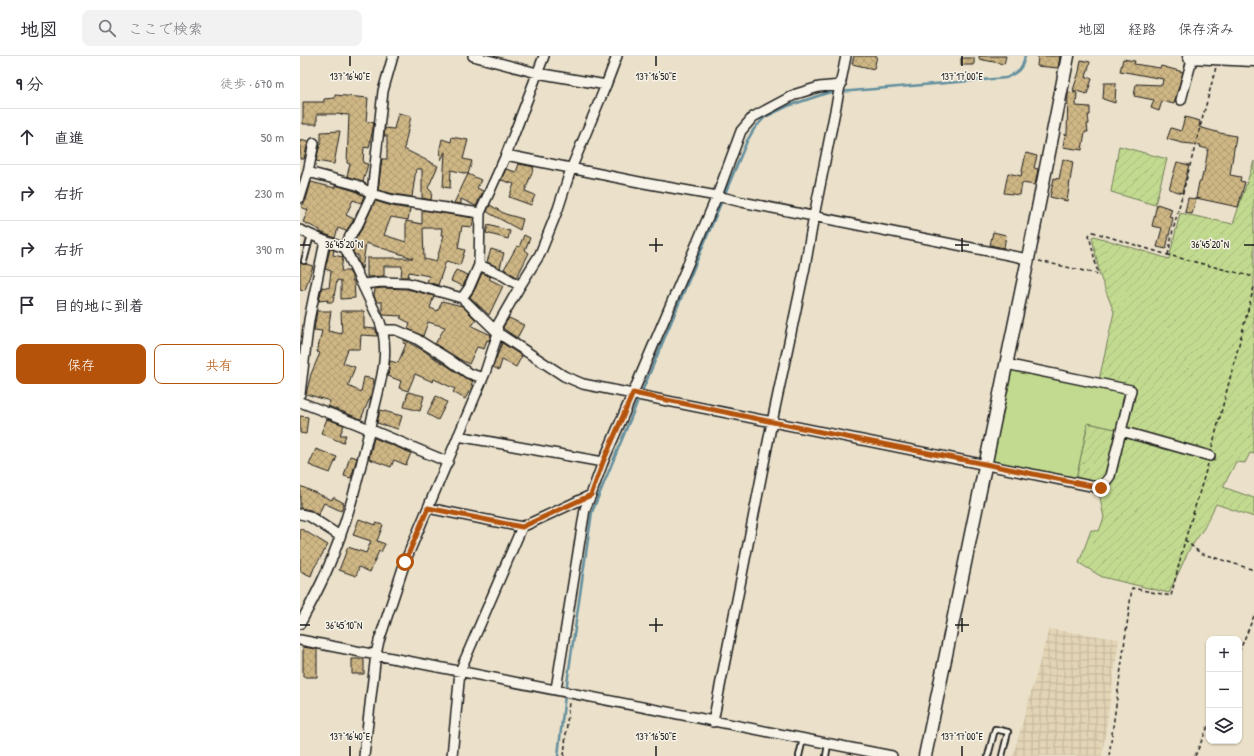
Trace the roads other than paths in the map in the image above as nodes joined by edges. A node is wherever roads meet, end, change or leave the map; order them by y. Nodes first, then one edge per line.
1 (393, 56) edge
2 (473, 56) edge
3 (544, 56) edge
4 (617, 56) edge
5 (846, 56) edge
6 (1068, 56) edge
7 (1191, 56) edge
8 (1211, 57) edge
9 (1254, 59) edge
10 (537, 73) junction
11 (606, 85) junction
12 (841, 85) junction
13 (1181, 100) dead end
14 (314, 143) dead end
15 (506, 156) junction
16 (571, 169) junction
17 (308, 172) junction
18 (372, 194) junction
19 (717, 196) junction
20 (300, 198) edge
21 (480, 213) junction
22 (814, 216) junction
23 (300, 230) edge
24 (311, 235) junction
25 (325, 241) junction
26 (345, 248) junction
27 (1028, 259) junction
28 (304, 260) dead end
29 (479, 265) junction
30 (363, 284) junction
31 (520, 286) junction
32 (462, 298) junction
33 (383, 330) junction
34 (498, 333) junction
35 (1006, 364) junction
36 (483, 378) junction
37 (633, 393) junction
38 (300, 394) edge
39 (300, 402) edge
40 (772, 422) junction
41 (370, 429) junction
42 (1121, 432) junction
43 (458, 436) junction
44 (1210, 456) road end
45 (448, 462) junction
46 (603, 462) junction
47 (985, 464) junction
48 (591, 495) junction
49 (428, 508) junction
50 (300, 514) edge
51 (522, 527) junction
52 (340, 536) junction
53 (303, 610) edge
54 (300, 624) edge
55 (300, 640) edge
56 (376, 654) junction
57 (460, 671) junction
58 (556, 690) junction
59 (713, 722) junction
60 (803, 739) junction
61 (828, 744) junction
62 (364, 756) edge
63 (452, 756) edge
64 (799, 756) edge
65 (826, 756) edge
66 (892, 756) edge
67 (925, 756) edge
68 (988, 756) edge
69 (1002, 756) edge

1 - 18 street
2 - 10 street
3 - 10 street
4 - 11 street
5 - 12 street
6 - 27 street
7 - 8 main road
7 - 13 street
8 - 9 main road
10 - 11 street
10 - 15 street
11 - 16 street
12 - 19 street
12 - 22 street
14 - 17 street
15 - 16 street
15 - 21 street
16 - 19 street
16 - 31 street
17 - 18 street
17 - 20 street
18 - 21 street
18 - 26 street
19 - 22 street
19 - 37 street
21 - 29 street
22 - 27 street
22 - 40 street
23 - 24 street
24 - 25 street
24 - 28 lane
25 - 26 street
25 - 38 street
26 - 30 street
27 - 35 street
29 - 31 street
29 - 32 street
30 - 32 street
30 - 33 street
31 - 34 street
32 - 34 street
33 - 36 street
33 - 41 street
34 - 36 street
34 - 37 street
35 - 42 street
35 - 47 street
36 - 43 street
37 - 40 street
37 - 46 street
39 - 41 street
40 - 47 street
40 - 59 street
41 - 45 street
41 - 52 street
42 - 44 street
42 - 47 street
43 - 45 street
43 - 46 street
45 - 49 street
46 - 48 street
47 - 67 street
48 - 51 street
48 - 58 street
49 - 51 street
49 - 56 street
50 - 52 street
51 - 57 street
52 - 53 street
53 - 54 street
55 - 56 street
56 - 57 street
56 - 62 street
57 - 58 street
57 - 63 street
58 - 59 street
59 - 60 street
60 - 61 street
60 - 64 lane
61 - 65 lane
61 - 66 street
68 - 69 lane

